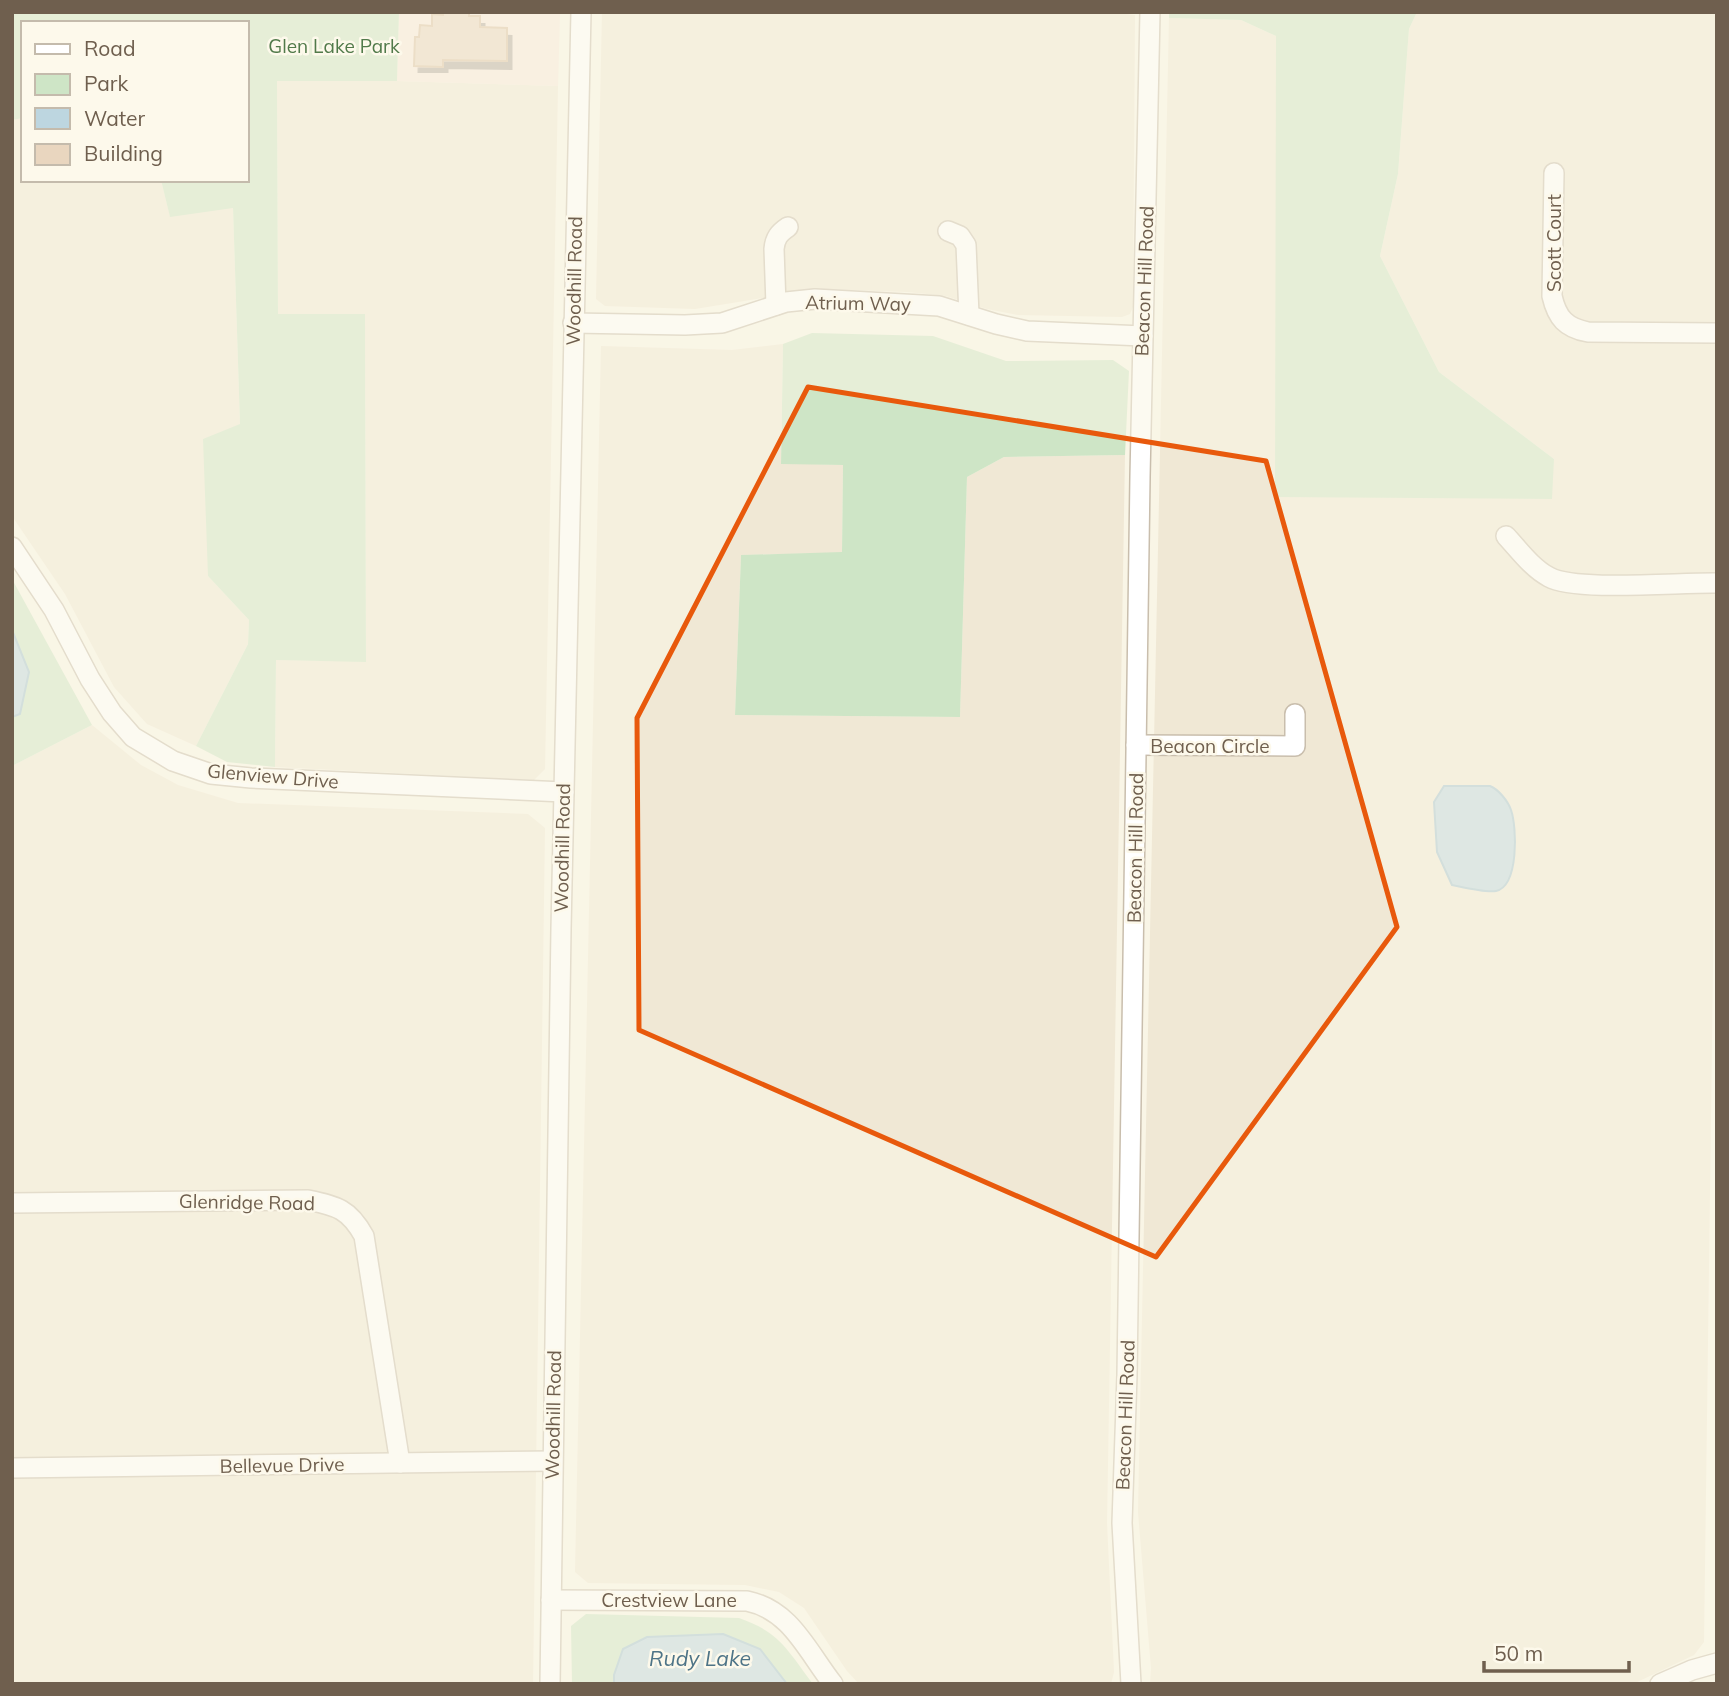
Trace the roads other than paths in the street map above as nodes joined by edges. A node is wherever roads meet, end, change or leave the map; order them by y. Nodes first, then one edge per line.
1 (581, 12) edge
2 (1150, 12) edge
3 (1554, 173) dead end
4 (788, 227) dead end
5 (948, 231) dead end
6 (776, 305) junction
7 (969, 315) junction
8 (572, 323) junction
9 (1717, 333) edge
10 (1143, 336) junction
11 (1506, 536) dead end
12 (12, 547) edge
13 (1717, 583) edge
14 (1295, 714) dead end
15 (1136, 745) junction
16 (564, 792) junction
17 (12, 1203) edge
18 (552, 1461) junction
19 (400, 1463) junction
20 (12, 1468) edge
21 (551, 1600) junction
22 (1717, 1663) edge
23 (550, 1684) edge
24 (833, 1684) edge
25 (1131, 1684) edge
26 (1660, 1684) edge

1 - 8 street, Woodhill Road
2 - 10 street, Beacon Hill Road
3 - 9 street, Scott Court
4 - 6 street
5 - 7 street
6 - 7 street, Atrium Way
6 - 8 street, Atrium Way
7 - 10 street, Atrium Way
8 - 16 street, Woodhill Road
10 - 15 street, Beacon Hill Road
11 - 13 street
12 - 16 street, Glenview Drive
14 - 15 street, Beacon Circle
15 - 25 street, Beacon Hill Road
16 - 18 street, Woodhill Road
17 - 19 street, Glenridge Road
18 - 19 street, Bellevue Drive
18 - 21 street, Woodhill Road
19 - 20 street, Bellevue Drive
21 - 23 street, Woodhill Road
21 - 24 street, Crestview Lane
22 - 26 street

